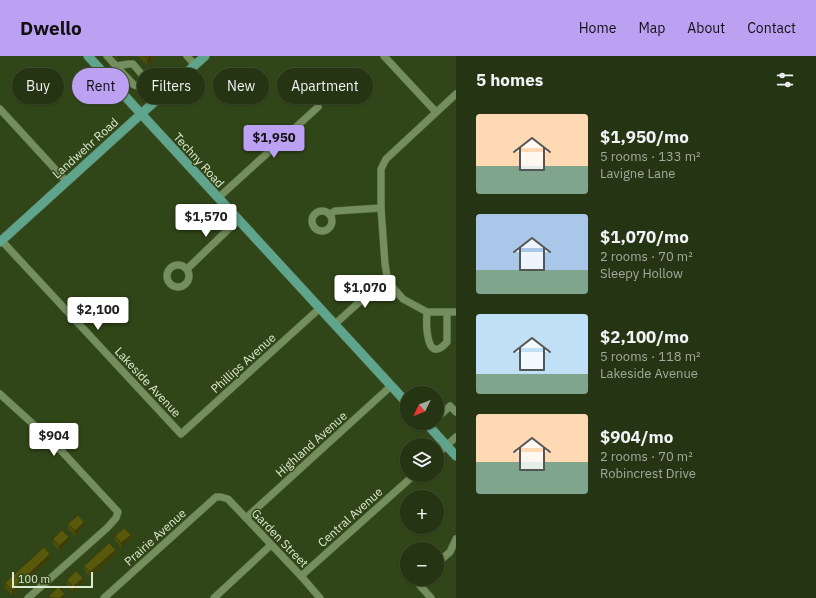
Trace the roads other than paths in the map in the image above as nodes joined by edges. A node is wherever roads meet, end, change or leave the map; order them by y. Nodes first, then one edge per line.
1 (88, 56) edge
2 (107, 56) edge
3 (188, 56) edge
4 (205, 56) edge
5 (384, 56) edge
6 (195, 65) junction
7 (116, 66) dead end
8 (456, 94) edge
9 (318, 107) dead end
10 (0, 109) edge
11 (436, 112) junction
12 (141, 114) junction
13 (66, 181) junction
14 (218, 198) junction
15 (381, 208) junction
16 (330, 214) dead end
17 (238, 220) junction
18 (1, 241) edge
19 (187, 269) dead end
20 (388, 282) junction
21 (320, 308) junction
22 (427, 312) junction
23 (447, 312) junction
24 (456, 312) edge
25 (335, 324) junction
26 (391, 386) junction
27 (0, 394) edge
28 (400, 396) edge
29 (444, 412) edge
30 (456, 412) edge
31 (433, 430) edge
32 (181, 434) joint
33 (456, 437) edge
34 (447, 446) junction
35 (444, 448) edge
36 (456, 456) edge
37 (406, 482) edge
38 (221, 497) joint
39 (246, 518) junction
40 (456, 539) edge
41 (271, 545) junction
42 (444, 557) edge
43 (301, 576) junction
44 (420, 586) edge
45 (28, 598) edge
46 (104, 598) edge
47 (214, 598) edge
48 (320, 598) edge
49 (431, 598) edge

1 - 12 main road, Techny Road
2 - 7 street
3 - 6 street
4 - 6 main road, Landwehr Road
5 - 11 street
6 - 12 main road, Landwehr Road
8 - 11 street
9 - 14 street
10 - 13 street
11 - 15 street
12 - 13 main road, Landwehr Road
12 - 14 main road, Techny Road
13 - 18 main road, Landwehr Road
14 - 17 main road, Techny Road
15 - 16 street
15 - 20 street
17 - 19 street
17 - 21 main road, Techny Road
18 - 32 street, Lakeside Avenue
20 - 22 street
20 - 25 street
21 - 25 main road, Techny Road
21 - 32 street, Phillips Avenue
22 - 23 street
22 - 23 street
23 - 24 street
25 - 26 main road, Techny Road
26 - 28 main road, Techny Road
26 - 39 street, Highland Avenue
27 - 45 street
29 - 30 street
31 - 34 main road
33 - 34 street
34 - 35 street
34 - 36 main road
37 - 43 street, Central Avenue
38 - 39 street, Garden Street
38 - 46 street, Prairie Avenue
39 - 41 street, Garden Street
40 - 42 street
41 - 43 street, Garden Street
41 - 47 street
43 - 48 street, Garden Street
44 - 49 street

